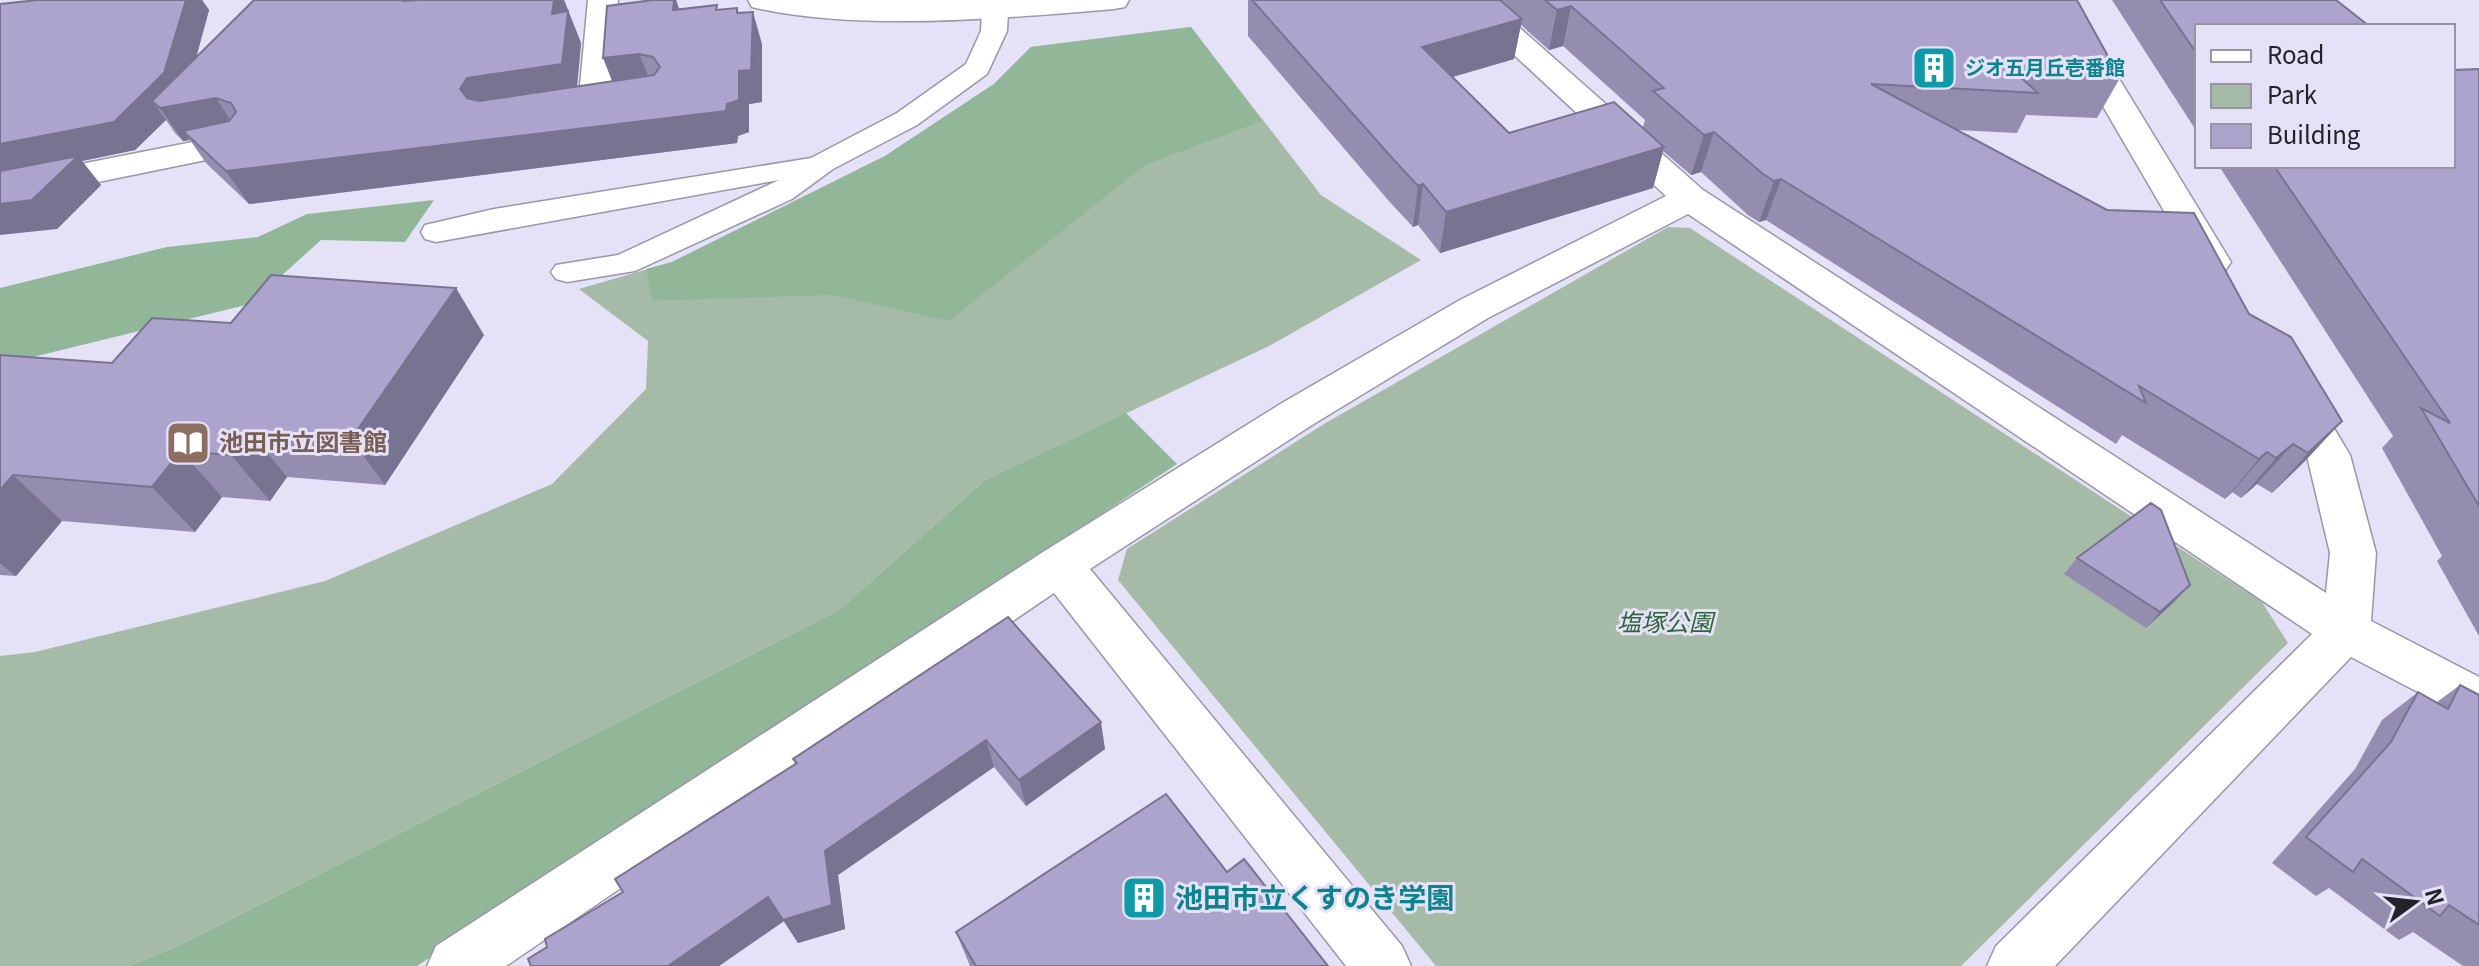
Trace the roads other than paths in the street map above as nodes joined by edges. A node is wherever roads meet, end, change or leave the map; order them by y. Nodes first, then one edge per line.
1 (603, 0) edge
2 (763, 0) edge
3 (1114, 0) edge
4 (1470, 0) edge
5 (2056, 0) edge
6 (995, 10) junction
7 (595, 107) edge
8 (238, 144) edge
9 (823, 163) junction
10 (0, 191) edge
11 (1690, 198) junction
12 (436, 232) dead end
13 (567, 272) dead end
14 (2230, 292) edge
15 (2271, 360) edge
16 (1059, 565) junction
17 (2346, 631) junction
18 (2479, 702) edge
19 (456, 966) edge
20 (1382, 966) edge
21 (2016, 966) edge

1 - 7 street
2 - 6 street
3 - 6 street
4 - 11 street
5 - 14 street
6 - 9 lane
8 - 10 street
9 - 12 lane
9 - 13 lane
11 - 16 street
11 - 17 street
15 - 17 street
16 - 19 street
16 - 20 street
17 - 18 street
17 - 21 street

